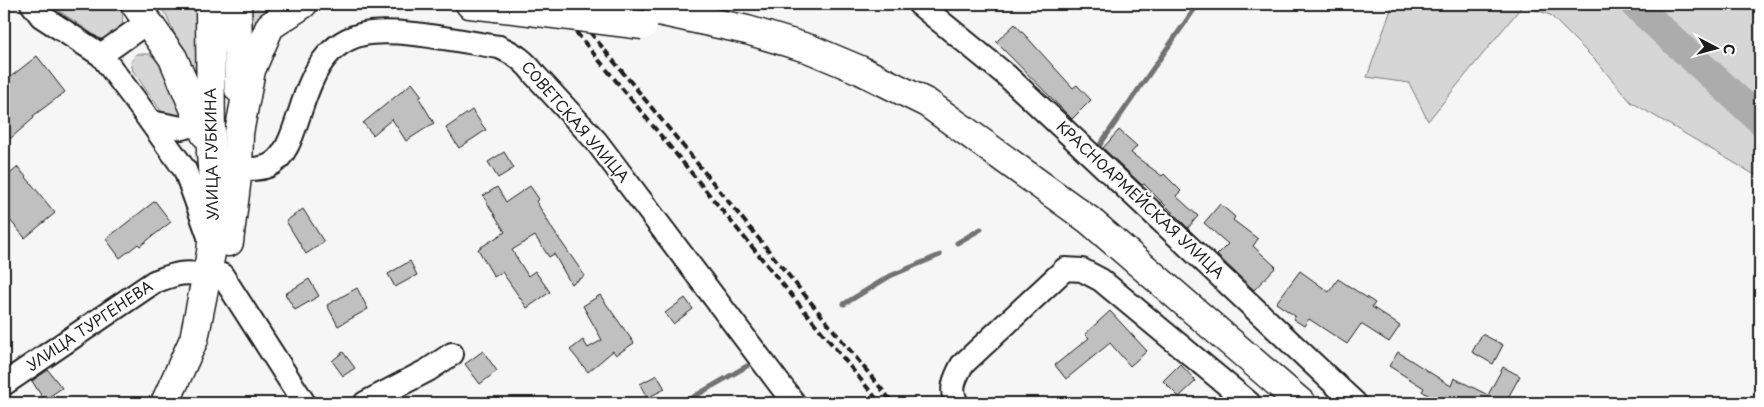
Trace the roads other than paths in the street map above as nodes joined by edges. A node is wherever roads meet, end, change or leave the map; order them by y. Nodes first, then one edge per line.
1 (32, 4) edge
2 (210, 4) edge
3 (237, 4) edge
4 (303, 4) edge
5 (626, 4) edge
6 (919, 4) edge
7 (483, 5) edge
8 (142, 12) edge
9 (101, 56) junction
10 (206, 113) junction
11 (151, 122) junction
12 (239, 133) junction
13 (993, 151) junction
14 (220, 162) junction
15 (185, 170) junction
16 (212, 245) junction
17 (214, 276) junction
18 (452, 354) dead end
19 (4, 384) edge
20 (165, 403) edge
21 (304, 403) edge
22 (365, 403) edge
23 (794, 403) edge
24 (957, 403) edge
25 (1249, 403) edge
26 (1301, 403) edge
27 (1355, 403) edge

1 - 9 street
2 - 10 main road, УЛИЦА ГУБКИНА
3 - 12 main road, УЛИЦА ГУБКИНА
4 - 12 main road
5 - 13 main road
6 - 27 street, КРАСНОАРМЕЙСКАЯ УЛИЦА
7 - 13 main road, bridge
8 - 9 street
8 - 10 main road
9 - 11 street
10 - 11 street
10 - 14 main road
11 - 15 street
12 - 14 main road
13 - 26 main road
14 - 15 street, СОВЕТСКАЯ УЛИЦА
14 - 16 main road, УЛИЦА ГУБКИНА
14 - 17 main road, УЛИЦА ГУБКИНА
14 - 23 street, СОВЕТСКАЯ УЛИЦА
15 - 16 street
16 - 17 main road, УЛИЦА ГУБКИНА
17 - 19 street, УЛИЦА ТУРГЕНЕВА
17 - 20 main road, УЛИЦА ГУБКИНА
17 - 21 street
18 - 22 street
24 - 25 street

